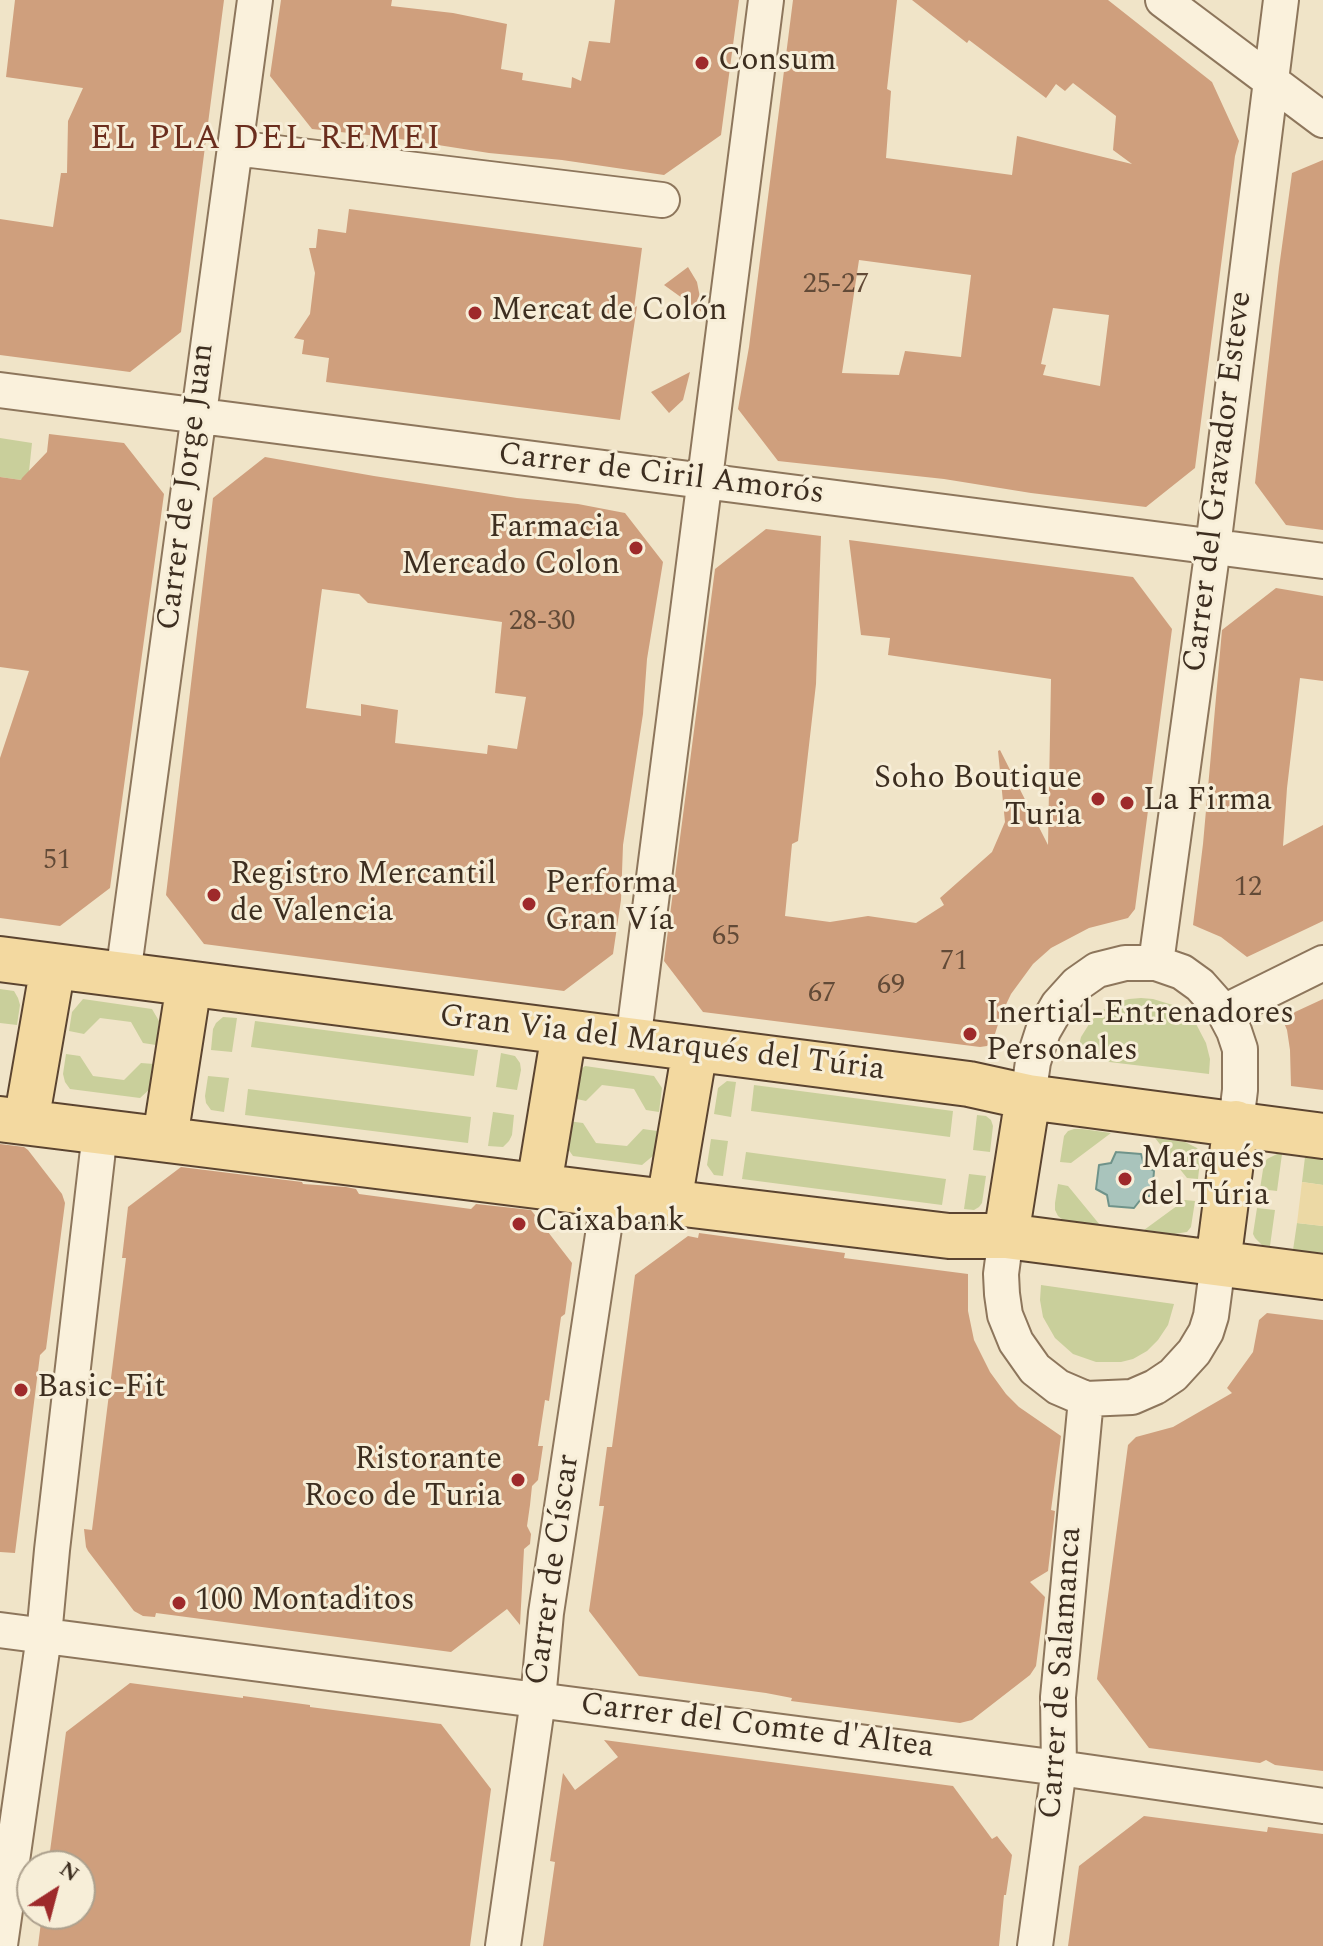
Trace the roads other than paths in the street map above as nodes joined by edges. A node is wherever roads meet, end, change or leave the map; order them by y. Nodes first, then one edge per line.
1 (255, 0) edge
2 (766, 0) edge
3 (1163, 0) edge
4 (1281, 0) edge
5 (1271, 81) junction
6 (1323, 120) edge
7 (235, 148) junction
8 (662, 200) dead end
9 (0, 390) edge
10 (198, 416) junction
11 (704, 481) junction
12 (1213, 547) junction
13 (1323, 561) edge
14 (0, 959) edge
15 (1156, 963) junction
16 (1323, 963) edge
17 (53, 966) junction
18 (123, 975) junction
19 (189, 984) junction
20 (1224, 1012) junction
21 (564, 1033) junction
22 (633, 1042) junction
23 (695, 1049) junction
24 (1028, 1097) junction
25 (13, 1120) edge
26 (1236, 1123) junction
27 (100, 1132) junction
28 (1323, 1136) edge
29 (165, 1138) junction
30 (539, 1185) junction
31 (609, 1195) junction
32 (669, 1202) junction
33 (1006, 1236) junction
34 (1218, 1263) junction
35 (1323, 1277) edge
36 (1086, 1399) junction
37 (0, 1630) edge
38 (44, 1636) junction
39 (538, 1700) junction
40 (1059, 1768) junction
41 (1323, 1806) edge
42 (0, 1945) edge
43 (503, 1946) edge
44 (1035, 1946) edge

1 - 7 street, Carrer de Jorge Juan
2 - 11 street
3 - 5 street
4 - 5 street, Carrer del Gravador Esteve
5 - 6 street
5 - 12 street, Carrer del Gravador Esteve
7 - 8 street
7 - 10 street, Carrer de Jorge Juan
9 - 10 street, Carrer de Ciril Amorós
10 - 11 street, Carrer de Ciril Amorós
10 - 18 street, Carrer de Jorge Juan
11 - 12 street, Carrer de Ciril Amorós
11 - 22 street
12 - 13 street, Carrer de Ciril Amorós
12 - 15 street, Carrer del Gravador Esteve
14 - 17 main road, Gran Via del Marqués del Túria
15 - 20 street
15 - 24 street
16 - 20 street
17 - 18 main road, Gran Via del Marqués del Túria
17 - 25 main road
18 - 19 main road, Gran Via del Marqués del Túria
19 - 21 main road, Gran Via del Marqués del Túria
19 - 29 main road
20 - 26 street
21 - 22 main road, Gran Via del Marqués del Túria
21 - 30 main road
22 - 23 main road, Gran Via del Marqués del Túria
23 - 24 main road, Gran Via del Marqués del Túria
23 - 32 main road
24 - 26 main road, Gran Via del Marqués del Túria
24 - 33 main road
25 - 27 main road
26 - 28 main road, Gran Via del Marqués del Túria
26 - 34 main road
27 - 29 main road
27 - 38 street
29 - 30 main road
30 - 31 main road
31 - 32 main road
31 - 39 street, Carrer de Císcar
32 - 33 main road
33 - 34 main road
33 - 36 street
34 - 35 main road
34 - 36 street
36 - 40 street, Carrer de Salamanca
37 - 38 street, Carrer del Comte d'Altea
38 - 39 street, Carrer del Comte d'Altea
38 - 42 street
39 - 40 street, Carrer del Comte d'Altea
39 - 43 street, Carrer de Císcar
40 - 41 street, Carrer del Comte d'Altea
40 - 44 street, Carrer de Salamanca

